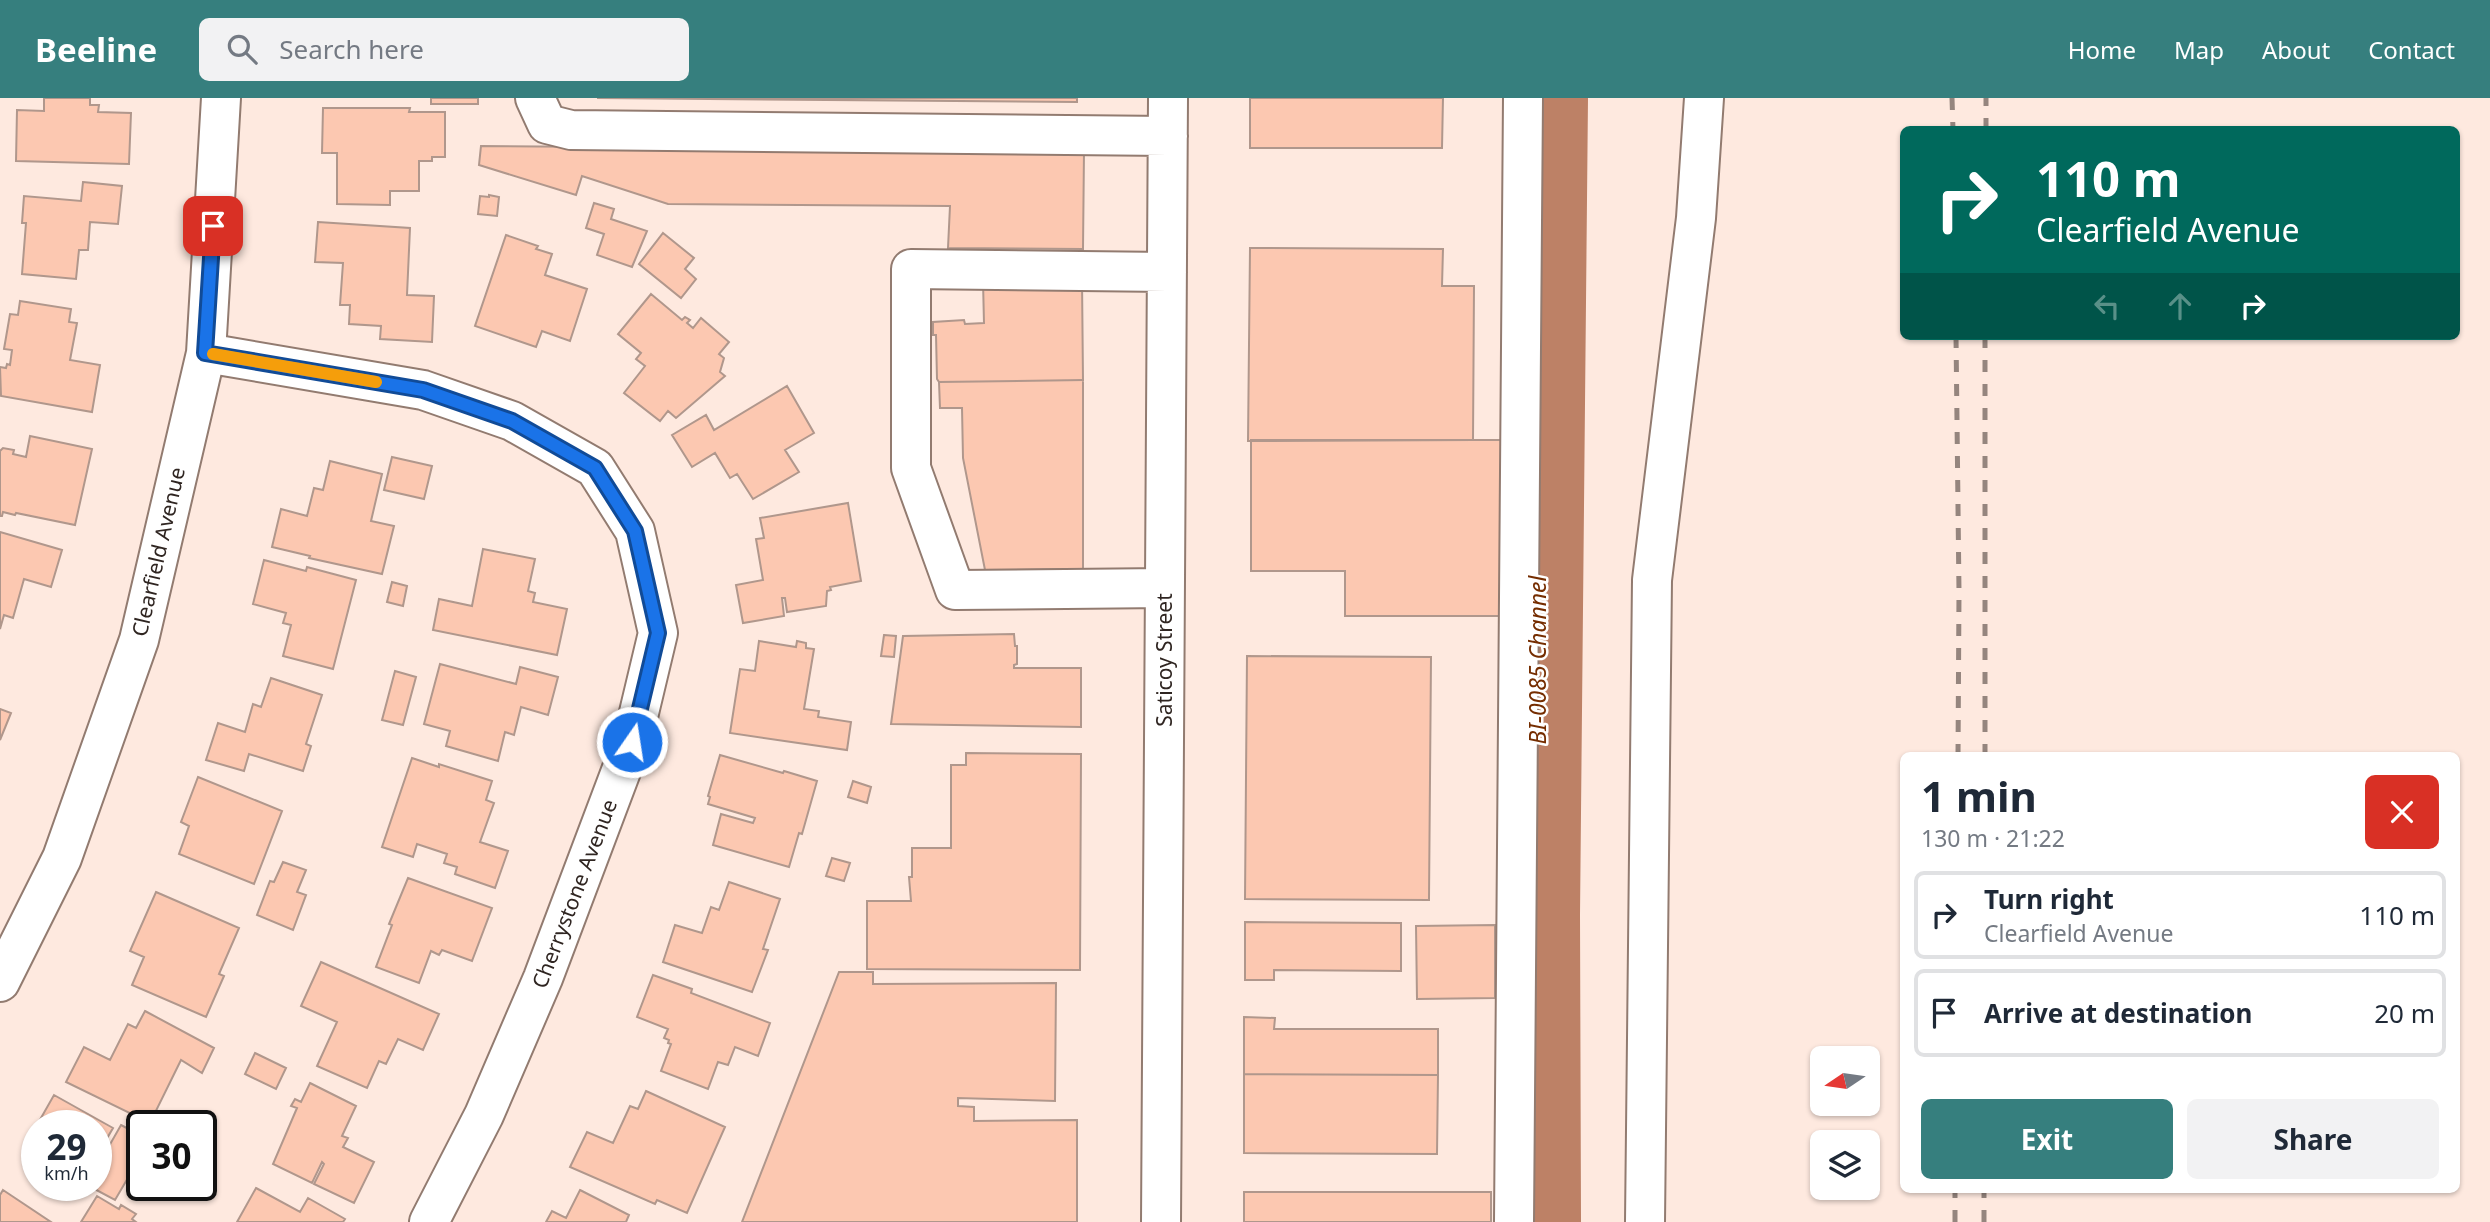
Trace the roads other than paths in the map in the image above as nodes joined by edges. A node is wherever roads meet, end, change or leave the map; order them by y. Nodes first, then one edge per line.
1 (221, 98) edge
2 (535, 98) edge
3 (1168, 98) edge
4 (1523, 98) edge
5 (1704, 98) edge
6 (1168, 136) junction
7 (1167, 272) junction
8 (205, 353) junction
9 (1165, 588) junction
10 (0, 982) edge
11 (429, 1222) edge
12 (1161, 1222) edge
13 (1514, 1222) edge
14 (1645, 1222) edge

1 - 8 street, Clearfield Avenue
2 - 6 street
3 - 6 street, Saticoy Street
4 - 13 street
5 - 14 street
6 - 7 street, Saticoy Street
7 - 9 street, Saticoy Street
7 - 9 street
8 - 10 street, Clearfield Avenue
8 - 11 street, Cherrystone Avenue
9 - 12 street, Saticoy Street

